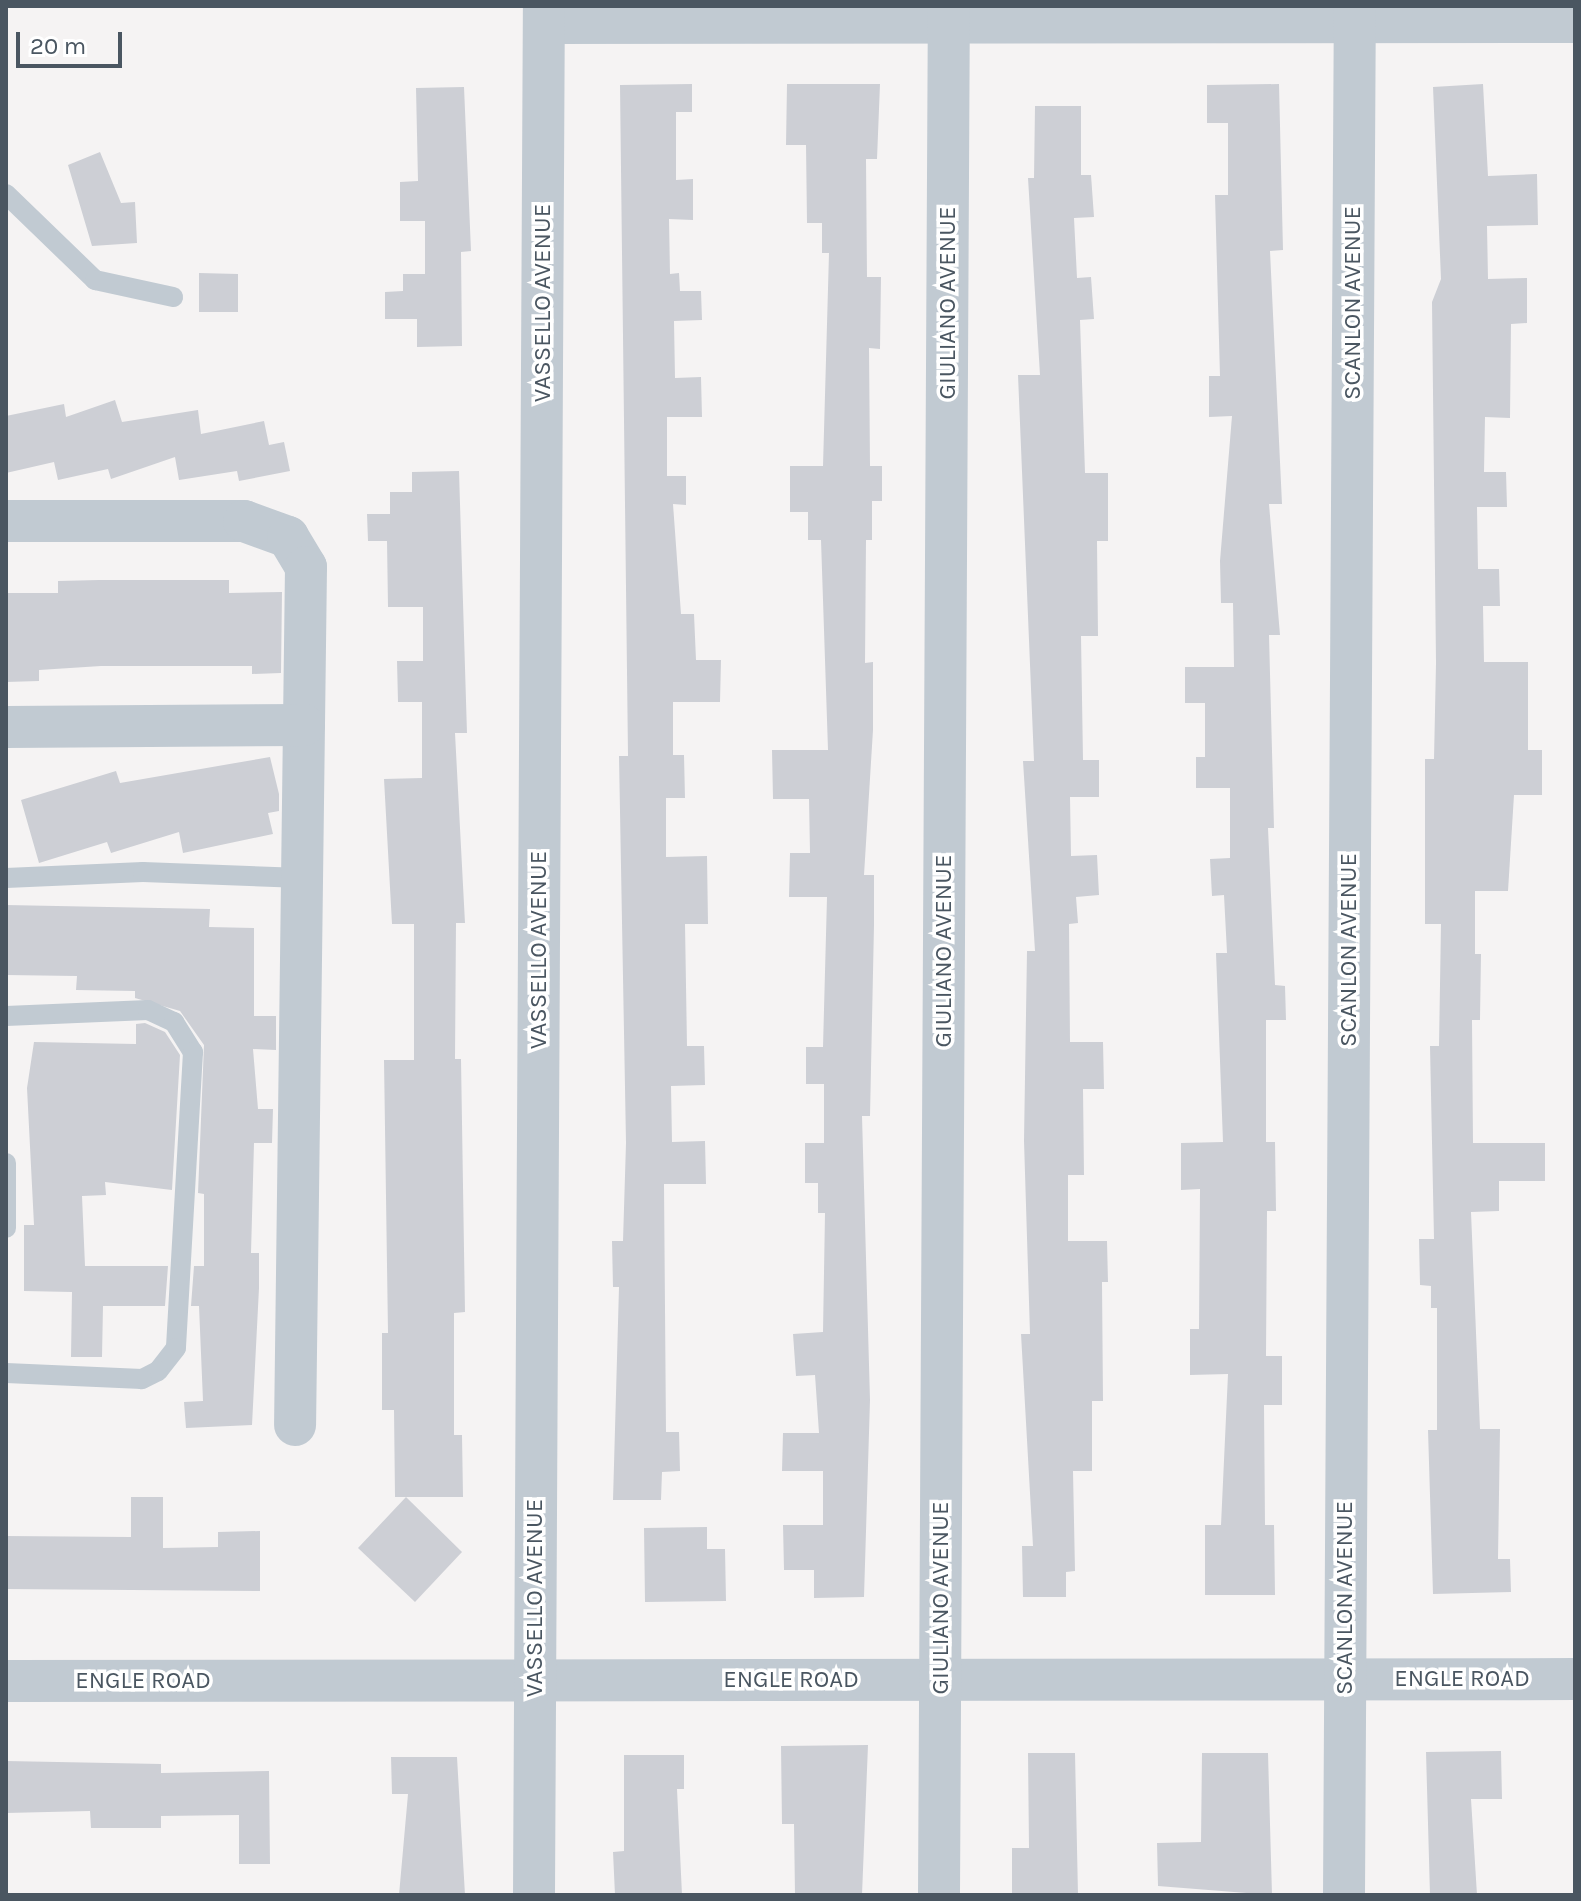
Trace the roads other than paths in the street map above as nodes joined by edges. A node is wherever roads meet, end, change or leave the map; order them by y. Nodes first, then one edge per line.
1 (949, 14) edge
2 (1355, 14) edge
3 (544, 15) edge
4 (1575, 22) edge
5 (6, 194) edge
6 (173, 297) dead end
7 (6, 521) edge
8 (304, 725) junction
9 (6, 727) edge
10 (6, 878) edge
11 (302, 878) junction
12 (6, 1016) edge
13 (6, 1163) edge
14 (6, 1228) edge
15 (6, 1373) edge
16 (295, 1425) dead end
17 (1575, 1679) edge
18 (535, 1680) junction
19 (940, 1680) junction
20 (1345, 1680) junction
21 (6, 1681) edge
22 (534, 1895) edge
23 (939, 1895) edge
24 (1344, 1895) edge

1 - 2 street
1 - 3 street
1 - 19 street, GIULIANO AVENUE
2 - 4 street
2 - 20 street, SCANLON AVENUE
3 - 18 street, VASSELLO AVENUE
5 - 6 lane
7 - 8 street
8 - 9 street
8 - 11 street
10 - 11 lane
11 - 16 street
12 - 15 lane
13 - 14 lane
17 - 20 street, ENGLE ROAD
18 - 19 street, ENGLE ROAD
18 - 21 street, ENGLE ROAD
18 - 22 street, VASSELLO AVENUE
19 - 20 street, ENGLE ROAD
19 - 23 street, GIULIANO AVENUE
20 - 24 street, SCANLON AVENUE

